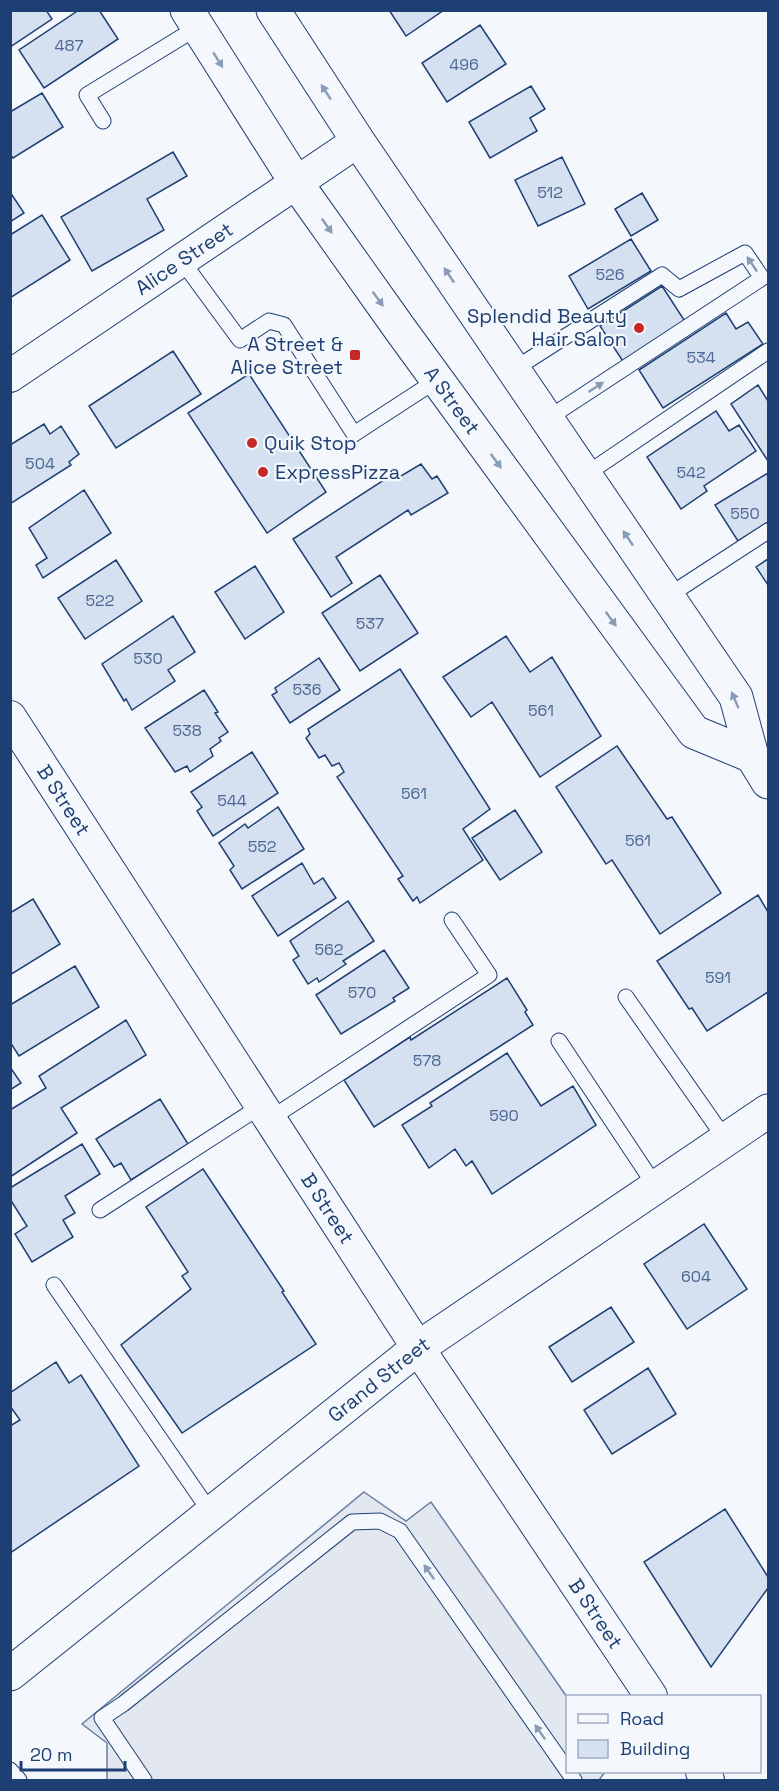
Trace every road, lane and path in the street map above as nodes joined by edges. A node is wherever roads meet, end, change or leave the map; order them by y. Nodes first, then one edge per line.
1 (282, 13) edge
2 (192, 19) edge
3 (103, 121) dead end
4 (358, 141) junction
5 (297, 184) junction
6 (182, 261) junction
7 (768, 351) edge
8 (513, 370) junction
9 (10, 376) edge
10 (437, 380) junction
11 (547, 419) junction
12 (585, 475) junction
13 (768, 531) edge
14 (668, 596) junction
15 (10, 717) edge
16 (760, 769) edge
17 (452, 920) dead end
18 (626, 997) dead end
19 (559, 1041) dead end
20 (768, 1111) edge
21 (266, 1112) junction
22 (726, 1140) junction
23 (656, 1187) junction
24 (100, 1210) dead end
25 (54, 1286) dead end
26 (418, 1348) junction
27 (212, 1513) junction
28 (10, 1674) edge
29 (650, 1695) edge
30 (566, 1769) edge
31 (10, 1770) edge
32 (19, 1780) edge
33 (144, 1780) edge

4 -> 1 main road, A Street
2 - 3 lane
2 -> 5 main road, A Street
4 - 5 street, Alice Street
8 -> 4 main road, A Street
5 - 6 street, Alice Street
5 -> 10 main road, A Street
6 - 9 street, Alice Street
6 - 10 lane
7 - 12 lane
8 - 11 main road, A Street
11 -> 8 lane
10 -> 16 main road, A Street
11 - 12 main road, A Street
14 -> 12 main road, A Street
13 - 14 lane
16 -> 14 main road, A Street
15 - 21 street, B Street
17 - 21 lane
18 - 22 lane
19 - 23 lane
20 - 22 main road, Grand Street
21 - 24 lane
21 - 26 street, B Street
22 - 23 main road, Grand Street
23 - 26 main road, Grand Street
25 - 27 lane
26 - 27 main road, Grand Street
26 - 29 street, B Street
27 - 28 main road, Grand Street
30 -> 33 lane
31 - 32 lane

